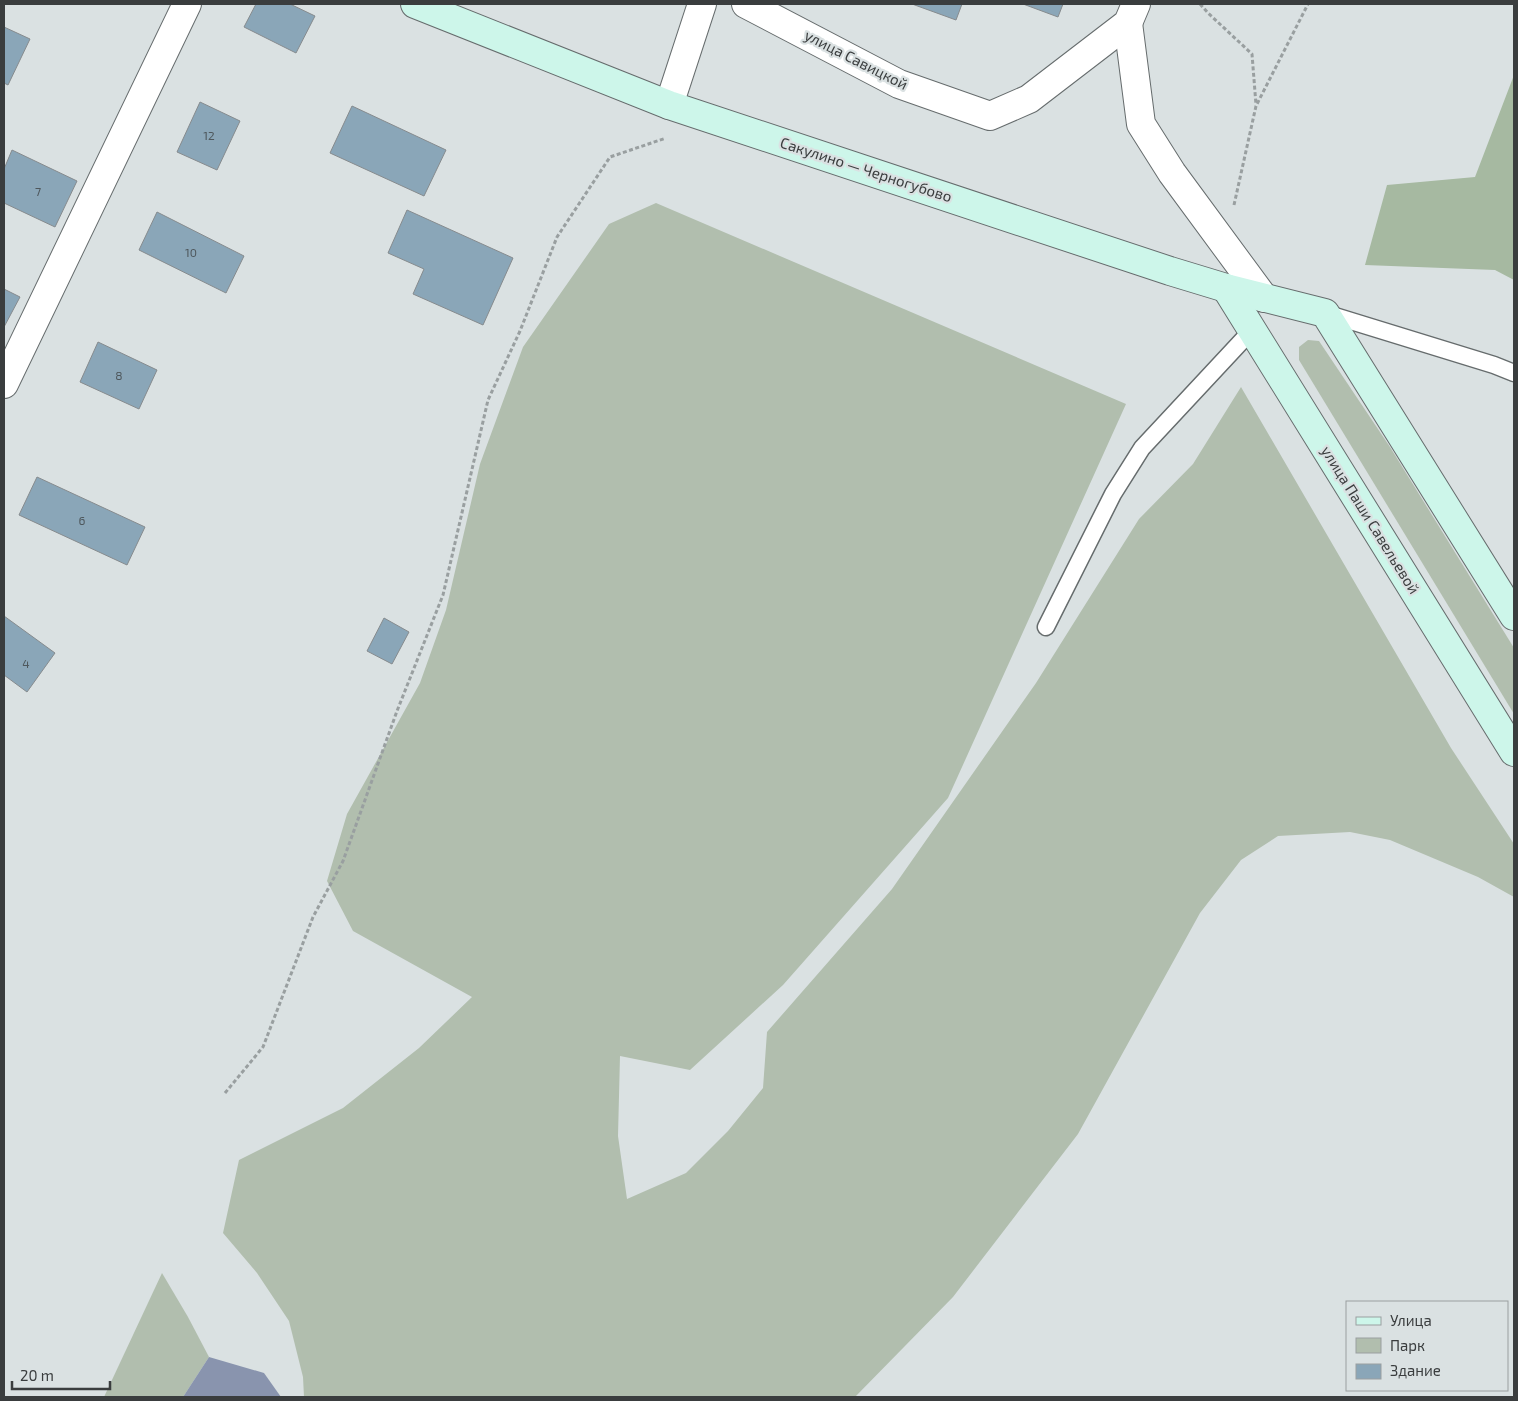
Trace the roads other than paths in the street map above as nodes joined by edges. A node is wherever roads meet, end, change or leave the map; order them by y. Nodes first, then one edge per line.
1 (187, 4) edge
2 (415, 4) edge
3 (702, 4) edge
4 (746, 4) edge
5 (1132, 14) edge
6 (669, 105) junction
7 (1226, 288) junction
8 (1264, 298) junction
9 (1326, 313) junction
10 (1252, 330) junction
11 (1514, 373) edge
12 (4, 384) edge
13 (1514, 616) edge
14 (1046, 627) dead end
15 (1514, 752) edge

1 - 12 street
2 - 6 street, Сакулино — Черногубово
3 - 6 street
4 - 5 street, улица Савицкой
5 - 8 street
6 - 7 street, Сакулино — Черногубово
7 - 8 street, Сакулино — Черногубово
7 - 10 street, улица Паши Савельевой
8 - 9 street, Сакулино — Черногубово
9 - 11 lane
9 - 13 street
10 - 14 lane
10 - 15 street, улица Паши Савельевой

